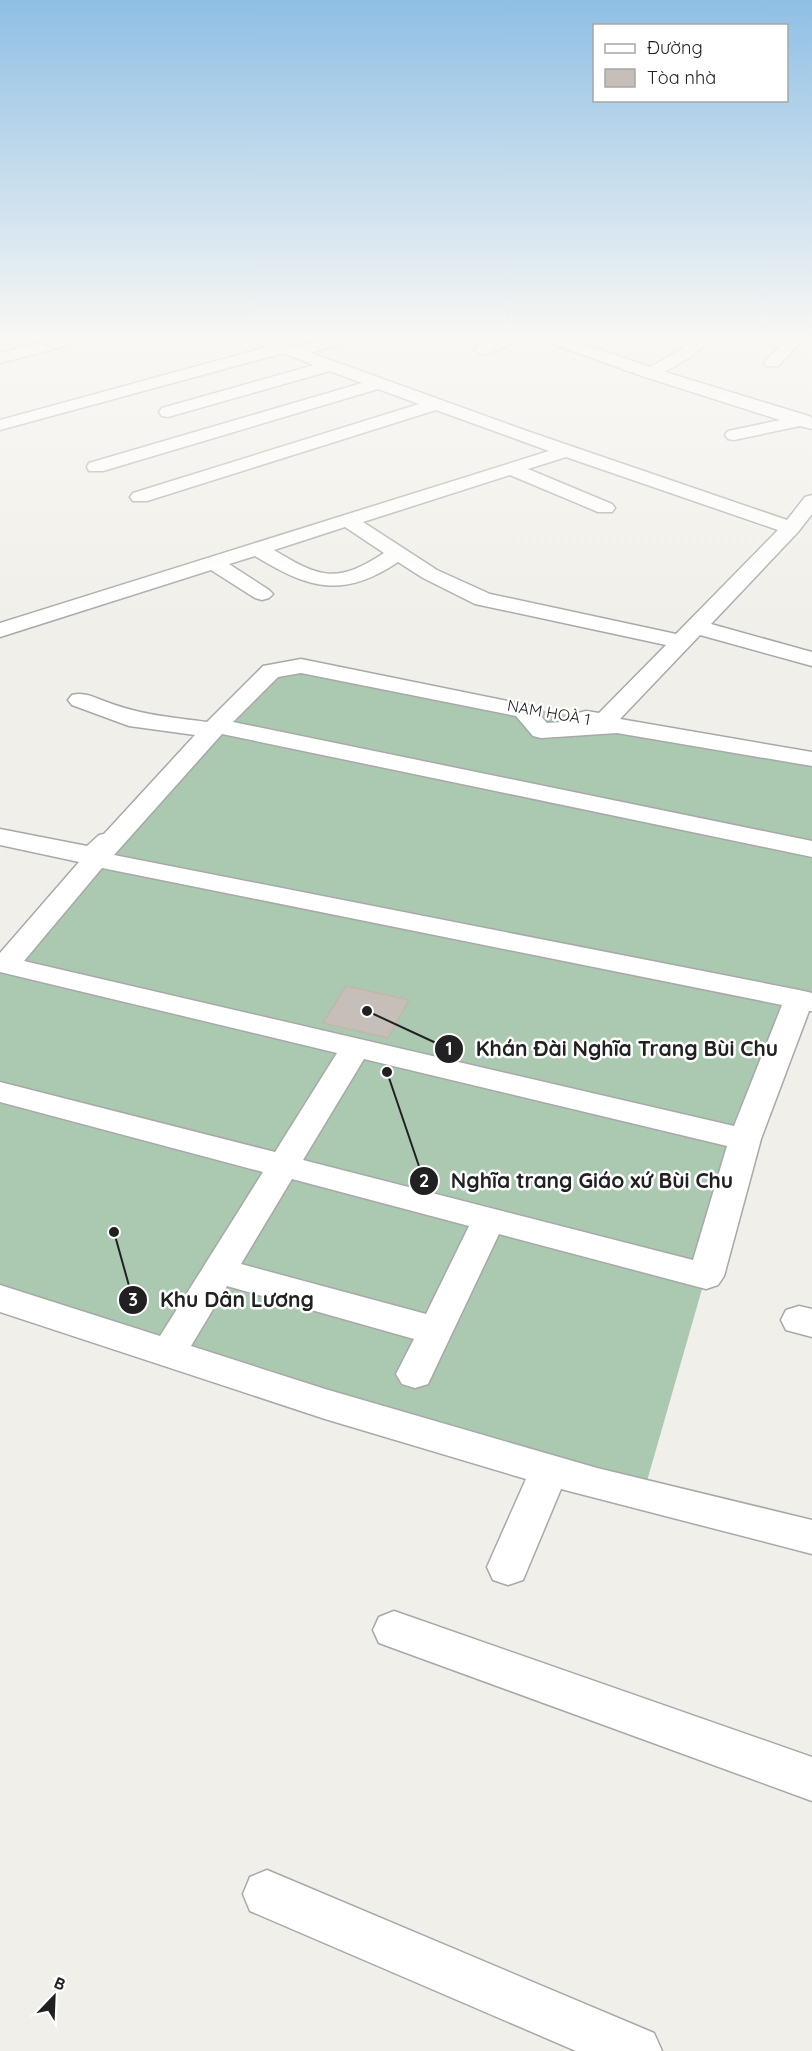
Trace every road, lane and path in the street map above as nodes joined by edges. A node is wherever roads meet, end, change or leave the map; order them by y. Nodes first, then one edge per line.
1 (215, 432) edge
2 (348, 432) edge
3 (513, 432) edge
4 (752, 432) edge
5 (734, 435) dead end
6 (566, 451) junction
7 (96, 467) dead end
8 (510, 468) junction
9 (140, 497) dead end
10 (812, 501) edge
11 (605, 508) dead end
12 (347, 520) junction
13 (790, 528) junction
14 (257, 548) junction
15 (398, 553) junction
16 (212, 562) junction
17 (262, 594) dead end
18 (0, 630) edge
19 (688, 634) junction
20 (812, 659) edge
21 (80, 700) dead end
22 (604, 721) junction
23 (212, 727) junction
24 (812, 758) edge
25 (0, 837) edge
26 (812, 849) edge
27 (96, 859) junction
28 (2, 967) edge
29 (805, 1001) edge
30 (356, 1047) junction
31 (0, 1092) edge
32 (745, 1139) junction
33 (283, 1167) junction
34 (489, 1220) junction
35 (219, 1271) junction
36 (0, 1298) edge
37 (436, 1331) junction
38 (176, 1342) dead end
39 (415, 1374) dead end
40 (549, 1470) junction
41 (812, 1537) edge
42 (508, 1567) dead end
43 (394, 1630) dead end
44 (812, 1779) edge
45 (267, 1894) dead end
46 (636, 2051) edge

1 - 7 street
2 - 9 street
3 - 6 street
4 - 5 street
6 - 8 street
6 - 13 street
8 - 11 street
8 - 12 street
10 - 13 street, NAM HOÀ 1
12 - 14 street
12 - 15 street
13 - 19 street, NAM HOÀ 1
14 - 15 street
14 - 16 street
15 - 19 street
16 - 17 street
16 - 18 street
19 - 20 street
19 - 22 street, NAM HOÀ 1
21 - 23 street
22 - 23 street, NAM HOÀ 1
22 - 24 street
23 - 24 street
23 - 25 street
23 - 26 street
23 - 27 street
27 - 28 street
27 - 29 street
28 - 30 street
29 - 32 street
30 - 32 street
30 - 33 street
31 - 33 street
32 - 34 street
33 - 34 street
33 - 35 street
34 - 37 street
35 - 37 street
35 - 38 street
36 - 40 street
37 - 39 street
40 - 41 street
40 - 42 street
43 - 44 street
45 - 46 street

